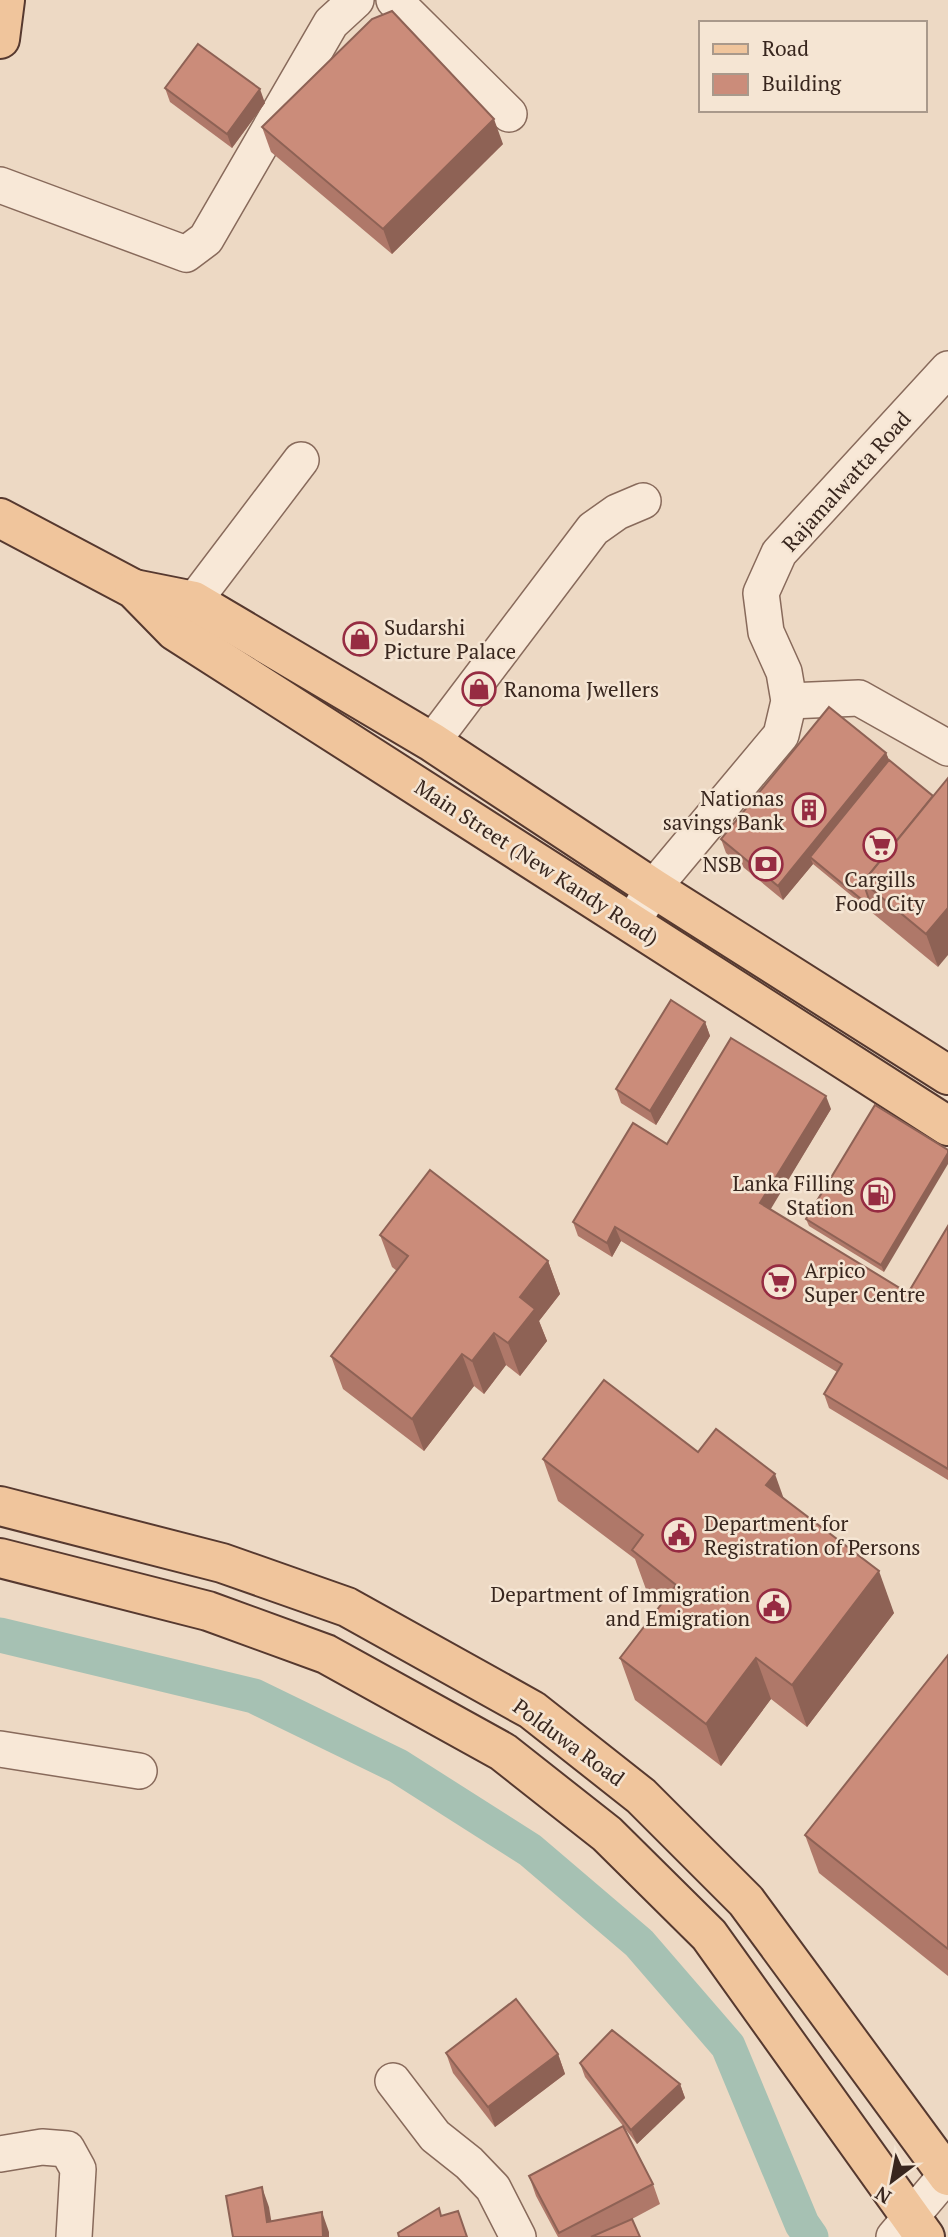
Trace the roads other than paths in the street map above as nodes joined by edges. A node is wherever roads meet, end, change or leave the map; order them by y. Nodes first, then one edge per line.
1 (5, 0) edge
2 (356, 0) edge
3 (394, 0) edge
4 (0, 39) edge
5 (509, 114) dead end
6 (0, 185) edge
7 (948, 369) edge
8 (301, 460) dead end
9 (643, 501) dead end
10 (3, 516) edge
11 (134, 589) junction
12 (194, 601) junction
13 (789, 701) junction
14 (432, 742) junction
15 (948, 748) edge
16 (653, 888) junction
17 (632, 923) junction
18 (946, 1069) edge
19 (948, 1126) edge
20 (0, 1506) edge
21 (0, 1558) edge
22 (0, 1749) edge
23 (139, 1771) dead end
24 (393, 2081) dead end
25 (0, 2154) edge
26 (948, 2175) edge
27 (910, 2230) edge
28 (74, 2237) edge
29 (519, 2237) edge

1 - 4 main road
2 - 6 street
3 - 5 street
7 - 13 street, Rajamalwatta Road
8 - 12 street
9 - 14 street
10 - 11 main road, Main Street (New Kandy Road)
11 - 12 main road, Main Street (New Kandy Road)
11 - 17 main road, Main Street (New Kandy Road)
12 - 14 main road, Main Street (New Kandy Road)
13 - 15 street
13 - 16 street, Rajamalwatta Road
14 - 16 main road, Main Street (New Kandy Road)
16 - 17 street, Rajamalwatta Road
16 - 18 main road, Main Street (New Kandy Road)
17 - 19 main road, Main Street (New Kandy Road)
20 - 26 main road, Polduwa Road
21 - 27 main road
22 - 23 street
24 - 29 street
25 - 28 street
26 - 27 street

